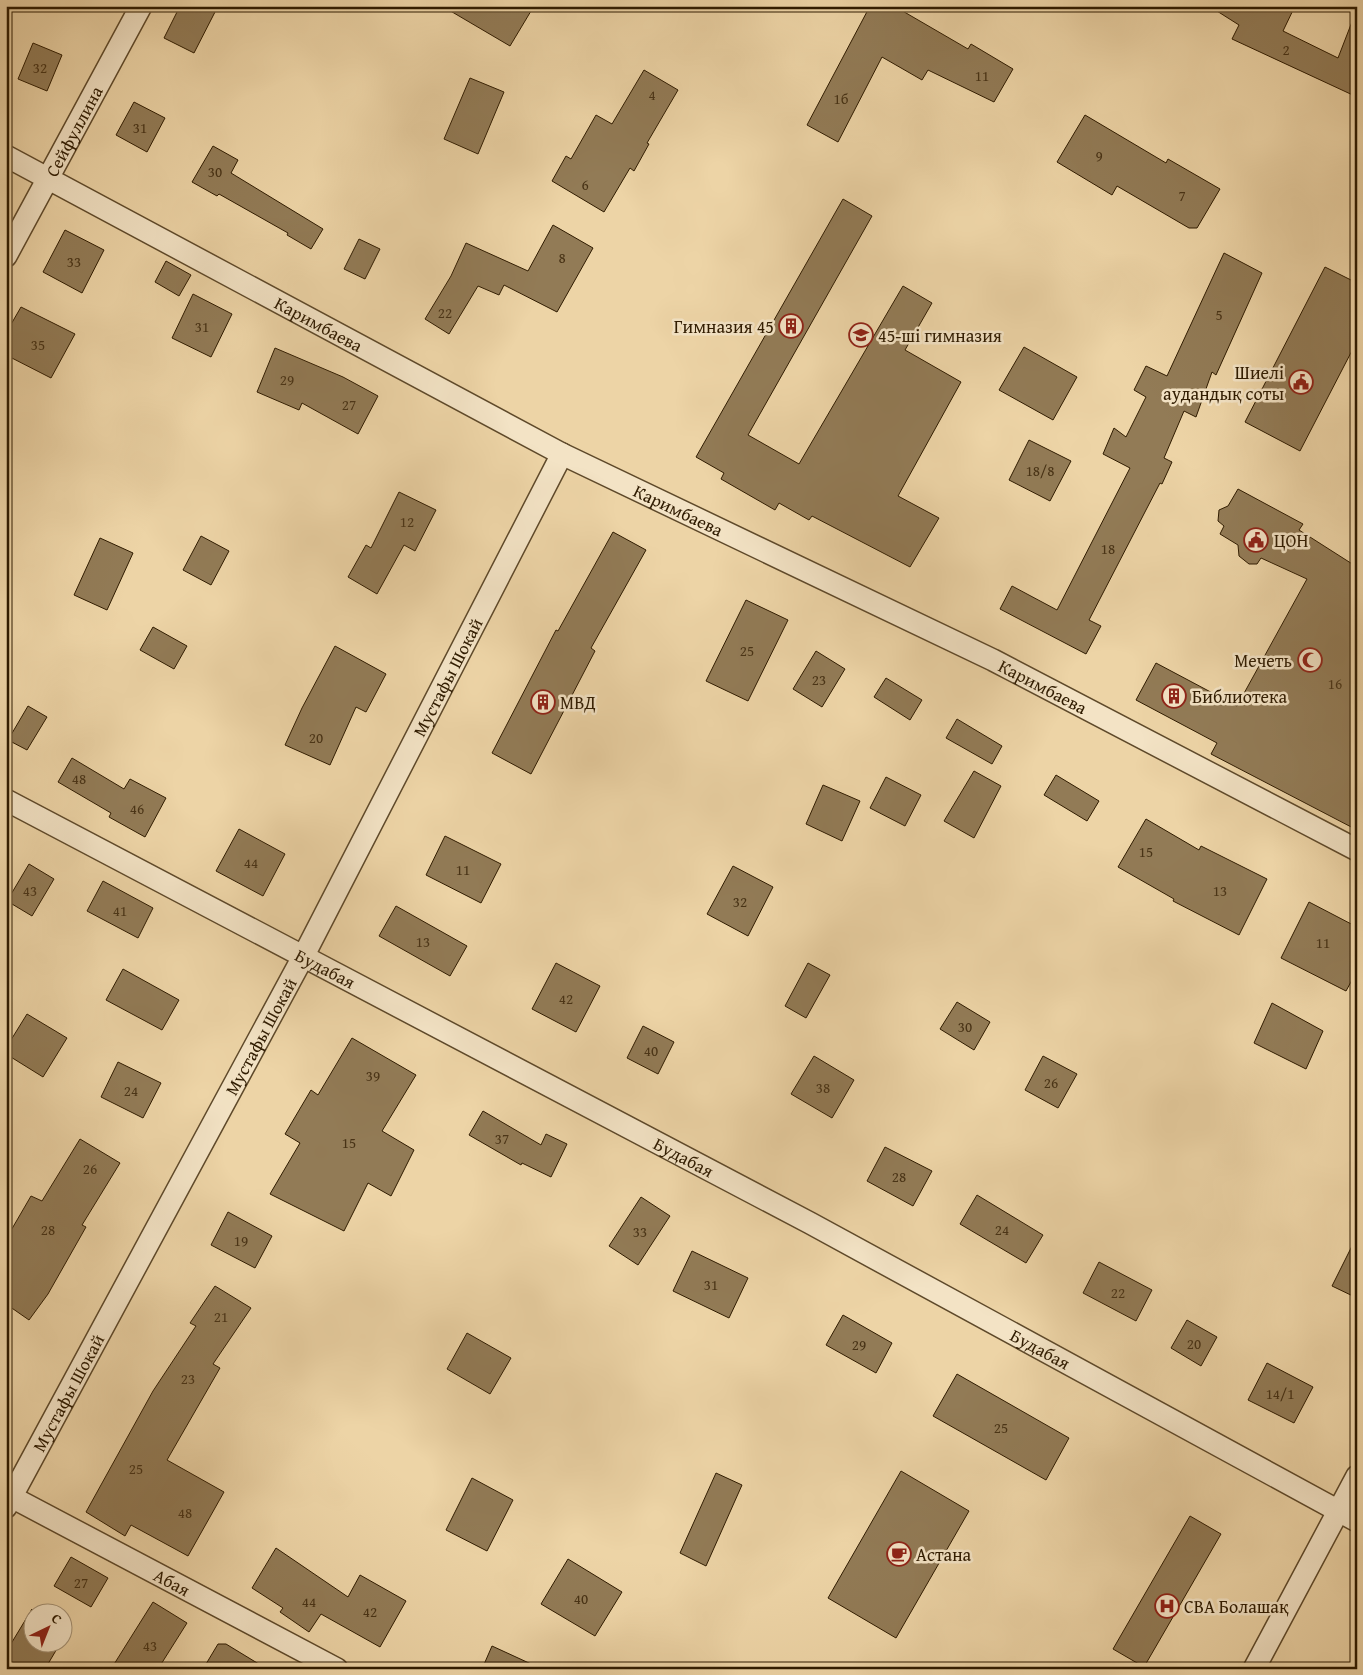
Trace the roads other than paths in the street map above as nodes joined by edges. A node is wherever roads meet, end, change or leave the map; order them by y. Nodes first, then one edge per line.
1 (141, 6) edge
2 (6, 156) edge
3 (49, 177) junction
4 (6, 256) edge
5 (562, 454) junction
6 (6, 800) edge
7 (1357, 850) edge
8 (304, 956) junction
9 (1357, 1476) edge
10 (8, 1500) edge
11 (1338, 1511) junction
12 (1357, 1521) edge
13 (337, 1669) edge
14 (1254, 1669) edge

1 - 3 street, Сейфуллина
2 - 3 street, Каримбаева
3 - 4 street, Сейфуллина
3 - 5 street, Каримбаева
5 - 7 street, Каримбаева
5 - 8 street, Мустафы Шокай
6 - 8 street, Будабая
8 - 10 street, Мустафы Шокай
8 - 11 street, Будабая
9 - 11 street
10 - 13 street, Абая
11 - 12 street, Будабая
11 - 14 street

